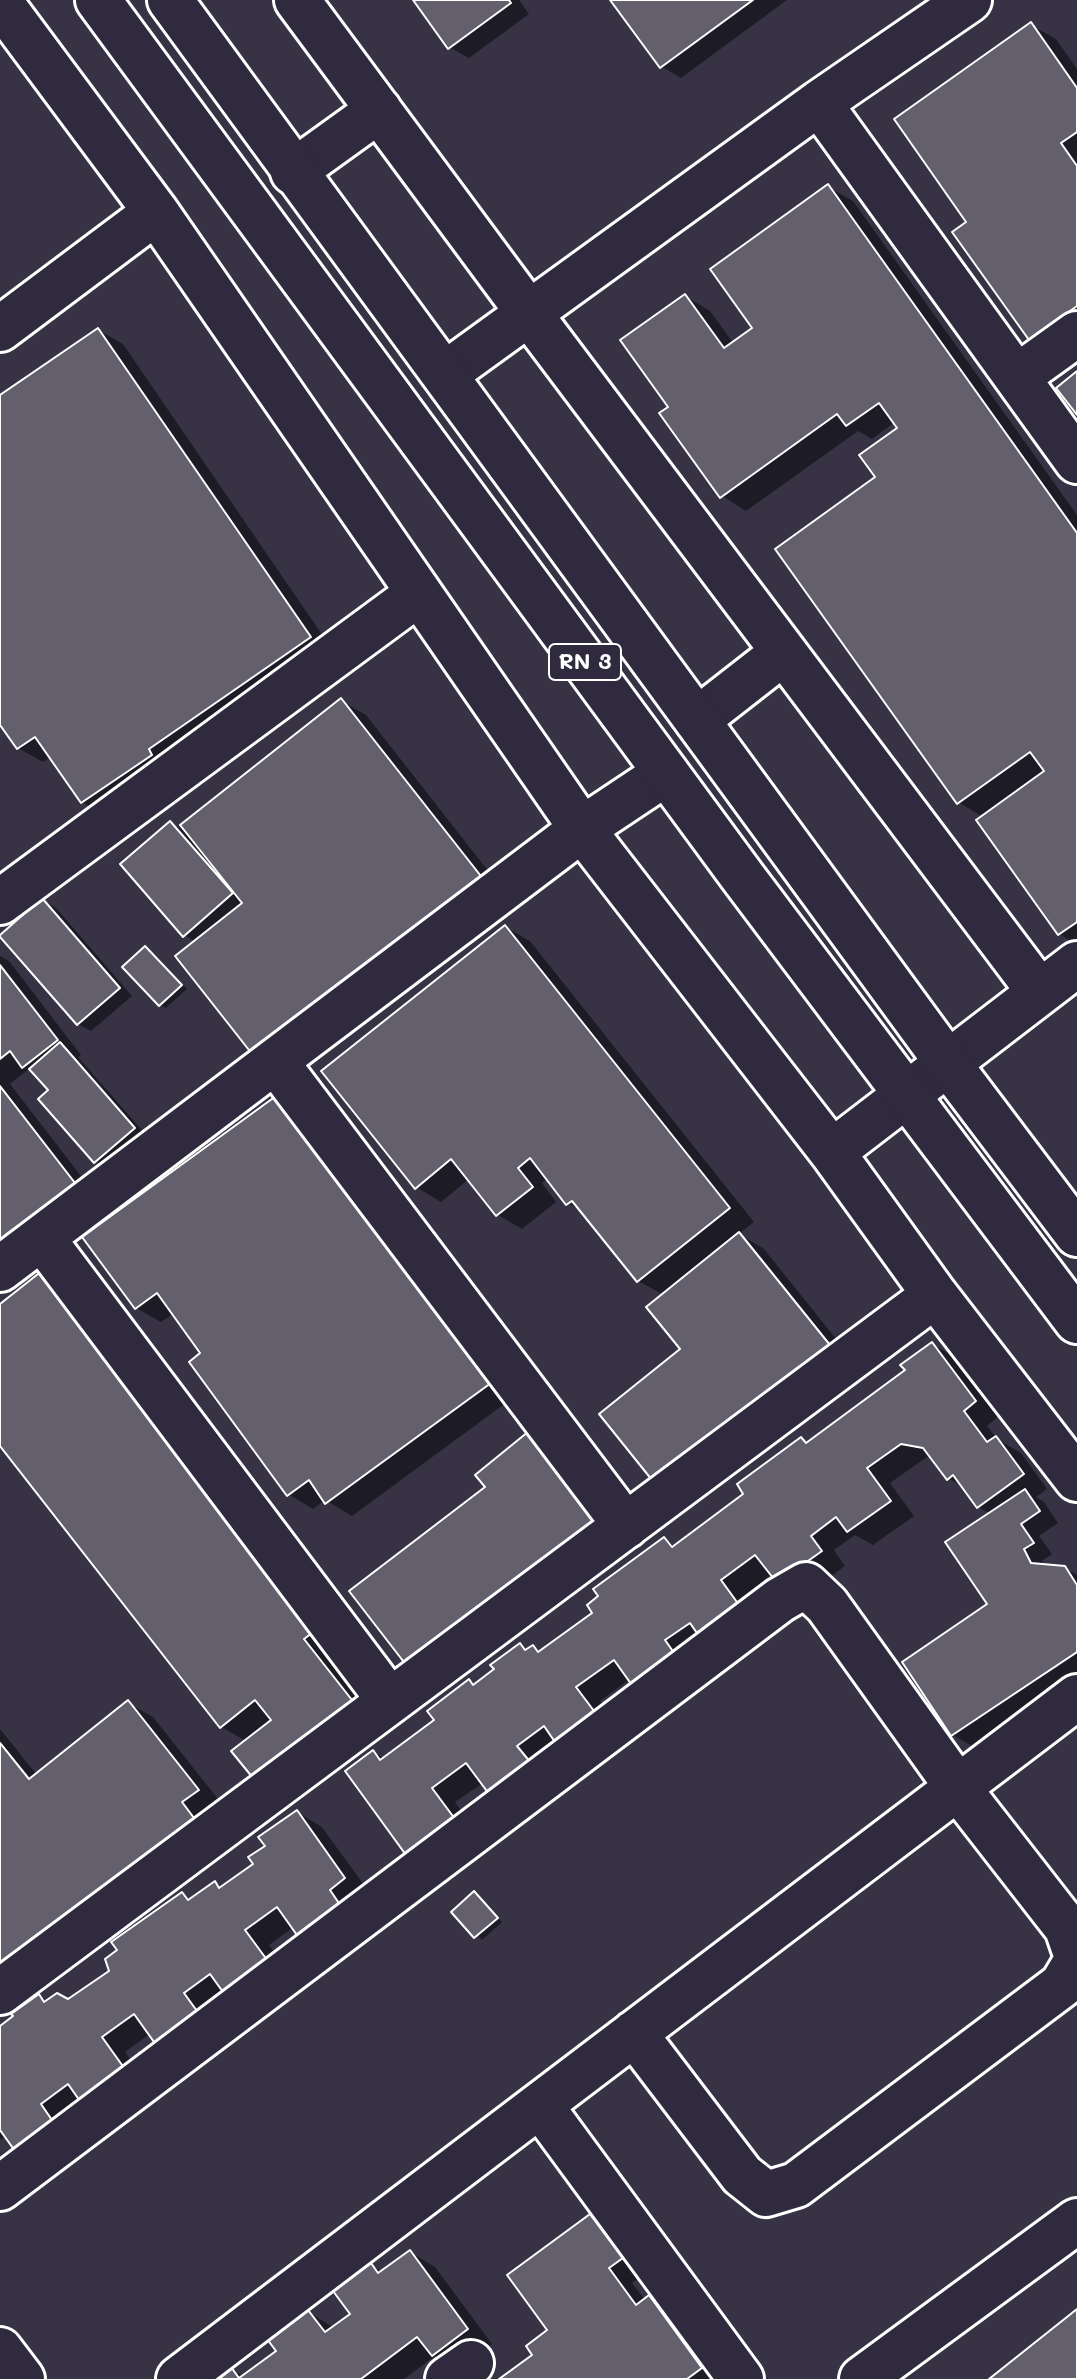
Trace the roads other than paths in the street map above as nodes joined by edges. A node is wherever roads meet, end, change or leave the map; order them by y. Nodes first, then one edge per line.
1 (98, 0) edge
2 (170, 0) edge
3 (297, 0) edge
4 (969, 0) edge
5 (0, 2) edge
6 (819, 103) junction
7 (379, 110) junction
8 (293, 172) junction
9 (156, 212) junction
10 (528, 312) junction
11 (0, 329) edge
12 (1077, 334) edge
13 (445, 374) junction
14 (1017, 377) junction
15 (1077, 461) edge
16 (419, 593) junction
17 (784, 652) junction
18 (697, 720) junction
19 (666, 773) junction
20 (582, 829) junction
21 (0, 902) edge
22 (1077, 964) edge
23 (1039, 991) junction
24 (275, 1061) junction
25 (947, 1062) junction
26 (904, 1095) junction
27 (832, 1152) junction
28 (1077, 1234) edge
29 (42, 1238) junction
30 (0, 1269) edge
31 (935, 1295) junction
32 (1077, 1321) edge
33 (1077, 1479) edge
34 (626, 1526) junction
35 (1077, 1697) edge
36 (390, 1701) junction
37 (958, 1788) junction
38 (1077, 1959) edge
39 (0, 1992) edge
40 (634, 2033) junction
41 (540, 2105) junction
42 (0, 2188) edge
43 (1077, 2221) edge
44 (0, 2350) edge
45 (22, 2379) edge
46 (179, 2379) edge
47 (741, 2379) edge
48 (862, 2379) edge

1 - 19 main road, RN 3
2 - 8 main road, RN 3
3 - 7 main road
4 - 6 main road
5 - 9 main road
6 - 10 main road
6 - 14 main road
7 - 8 main road
7 - 10 main road
8 - 13 main road, RN 3
9 - 11 main road
9 - 16 main road
10 - 13 main road
10 - 17 main road
12 - 14 main road
13 - 18 main road, RN 3
14 - 15 main road
16 - 20 main road
16 - 21 main road
17 - 18 main road
17 - 23 main road
18 - 25 main road, RN 3
19 - 20 main road
19 - 26 main road, RN 3
20 - 24 main road
20 - 27 main road
22 - 23 main road
23 - 25 main road
24 - 29 main road
24 - 34 main road
25 - 26 main road
25 - 28 main road, RN 3
26 - 27 main road
26 - 32 main road, RN 3
27 - 31 main road
29 - 30 main road
29 - 36 main road
31 - 33 main road
31 - 34 main road
34 - 36 main road
35 - 37 main road
36 - 39 main road
37 - 38 main road
37 - 40 main road
37 - 42 main road
38 - 40 main road
40 - 41 main road
41 - 46 main road
41 - 47 main road
43 - 48 main road
44 - 45 main road

